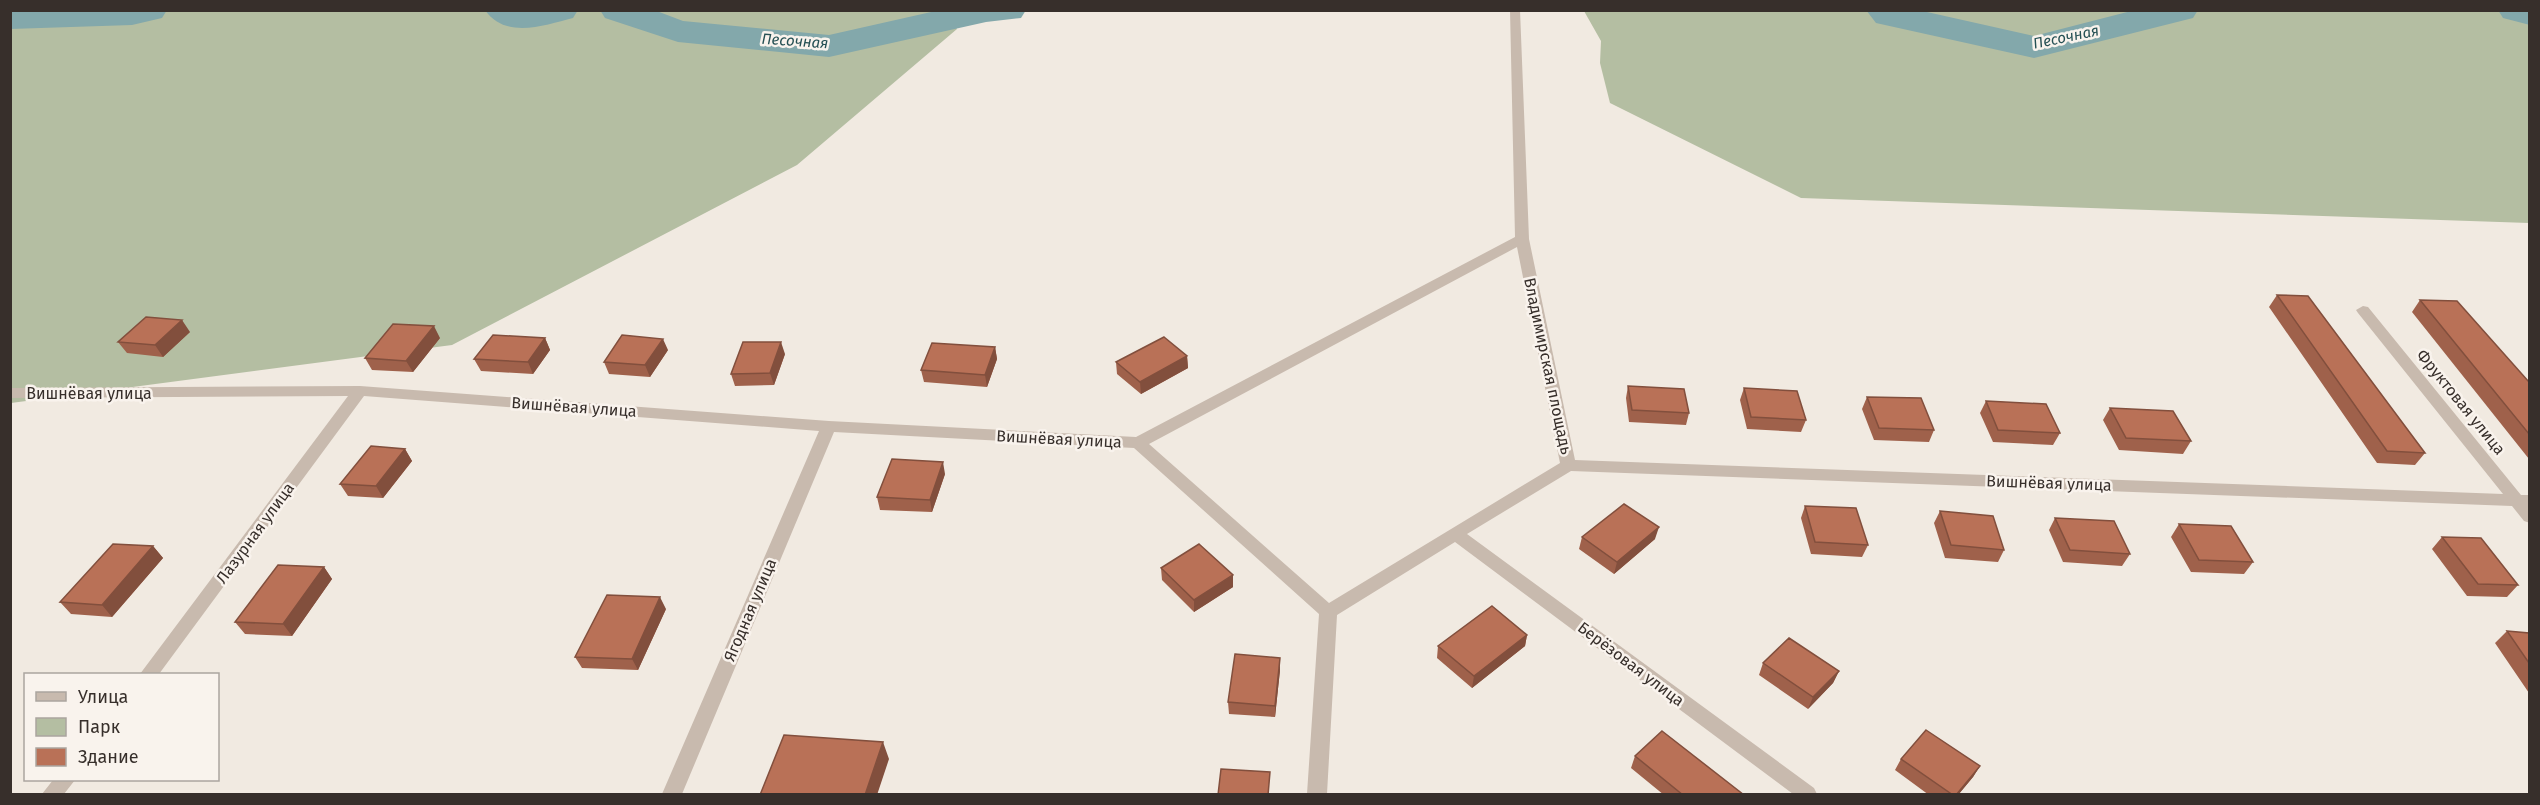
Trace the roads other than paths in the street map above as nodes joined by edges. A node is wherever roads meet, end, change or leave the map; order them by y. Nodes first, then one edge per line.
1 (1515, 10) edge
2 (1522, 239) junction
3 (2363, 309) dead end
4 (360, 392) junction
5 (10, 393) edge
6 (829, 426) junction
7 (1138, 443) junction
8 (1568, 465) junction
9 (2523, 501) edge
10 (2529, 517) edge
11 (1455, 534) junction
12 (1328, 612) junction
13 (150, 673) edge
14 (63, 781) edge
15 (52, 795) edge
16 (672, 795) edge
17 (1317, 795) edge
18 (1806, 795) edge

1 - 2 street, Владимирская площадь
2 - 7 street
2 - 8 street, Владимирская площадь
3 - 9 street, Фруктовая улица
4 - 5 street, Вишнёвая улица
4 - 6 street, Вишнёвая улица
4 - 13 street, Лазурная улица
6 - 7 street, Вишнёвая улица
6 - 16 street, Ягодная улица
7 - 12 street
8 - 9 street, Вишнёвая улица
8 - 11 street, Владимирская площадь
9 - 10 street, Фруктовая улица
11 - 12 street, Владимирская площадь
11 - 18 street, Берёзовая улица
12 - 17 street
14 - 15 street

